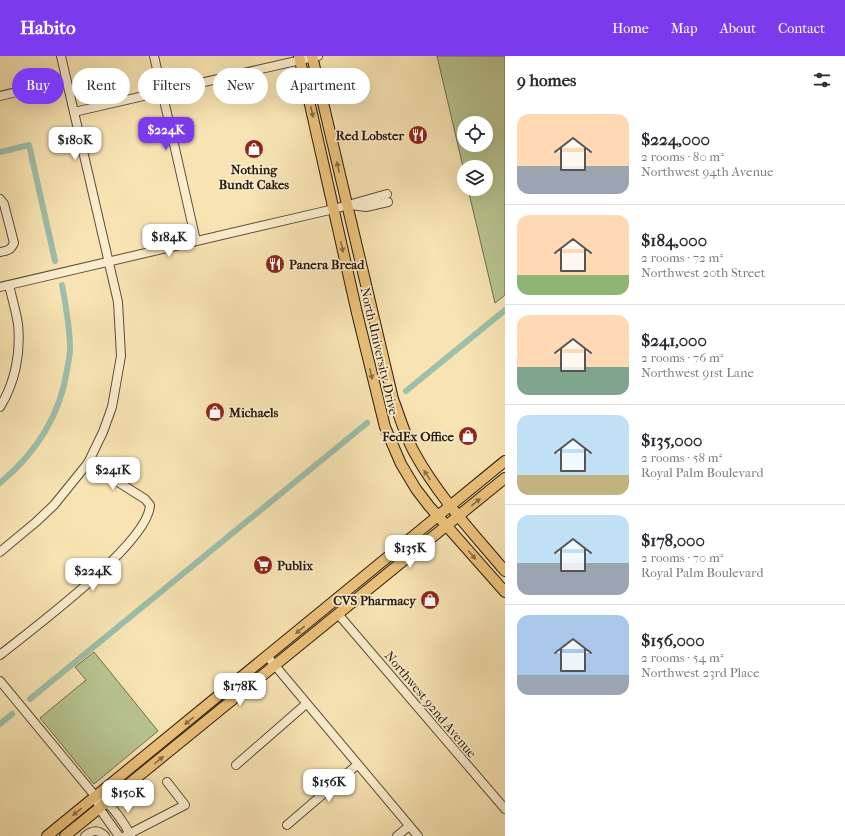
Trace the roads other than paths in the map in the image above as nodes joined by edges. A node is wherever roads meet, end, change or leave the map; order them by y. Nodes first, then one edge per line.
1 (60, 56) edge
2 (154, 56) edge
3 (314, 56) edge
4 (300, 58) edge
5 (157, 68) edge
6 (66, 80) junction
7 (205, 81) edge
8 (0, 96) edge
9 (138, 97) edge
10 (166, 104) edge
11 (74, 112) junction
12 (388, 198) dead end
13 (0, 199) edge
14 (346, 204) junction
15 (334, 209) junction
16 (196, 241) junction
17 (0, 252) edge
18 (109, 262) junction
19 (9, 285) junction
20 (0, 287) edge
21 (356, 310) junction
22 (377, 334) junction
23 (0, 407) edge
24 (505, 461) edge
25 (88, 463) junction
26 (505, 478) edge
27 (450, 506) junction
28 (438, 516) junction
29 (458, 516) junction
30 (446, 525) junction
31 (0, 552) edge
32 (505, 570) edge
33 (505, 592) edge
34 (338, 614) junction
35 (0, 655) edge
36 (267, 656) junction
37 (275, 665) junction
38 (0, 682) edge
39 (306, 704) junction
40 (236, 764) dead end
41 (357, 765) junction
42 (167, 782) dead end
43 (96, 797) junction
44 (103, 805) junction
45 (505, 809) edge
46 (287, 825) dead end
47 (409, 826) junction
48 (129, 835) edge
49 (47, 836) edge
50 (65, 836) edge
51 (85, 836) edge
52 (104, 836) edge
53 (119, 836) edge
54 (397, 836) edge
55 (418, 836) edge

1 - 6 street
2 - 5 street
3 - 4 street
14 -> 3 main road, North University Drive
4 - 7 street
4 -> 15 main road, North University Drive
6 - 8 street
6 - 11 street
9 - 11 street
10 - 16 street
11 - 18 street
12 - 14 street
13 - 17 street
14 - 15 street
14 - 22 main road, North University Drive
15 - 16 street
15 -> 21 main road, North University Drive
16 - 18 street
18 - 19 street
18 - 25 street
19 - 20 street
19 - 23 street
21 - 22 main road
21 -> 28 main road, North University Drive
27 -> 22 main road, North University Drive
24 - 27 main road
25 - 31 street
25 - 35 street
29 -> 26 main road
27 - 28 main road
27 - 29 main road, North University Drive
28 - 30 main road, North University Drive
28 -> 36 main road
29 - 30 main road
29 - 32 main road, North University Drive
30 -> 33 main road, North University Drive
30 - 34 main road
34 - 37 main road
34 - 45 street, Northwest 92nd Avenue
36 - 37 street
36 -> 43 main road
37 - 39 street
44 -> 37 main road
38 - 43 street
39 - 40 street
39 - 41 street
41 - 46 street
41 - 47 street
42 - 48 street
43 - 44 street
43 -> 49 main road
44 - 48 street
44 - 50 main road
44 - 53 street
47 - 54 street
47 - 55 street
51 - 52 street

